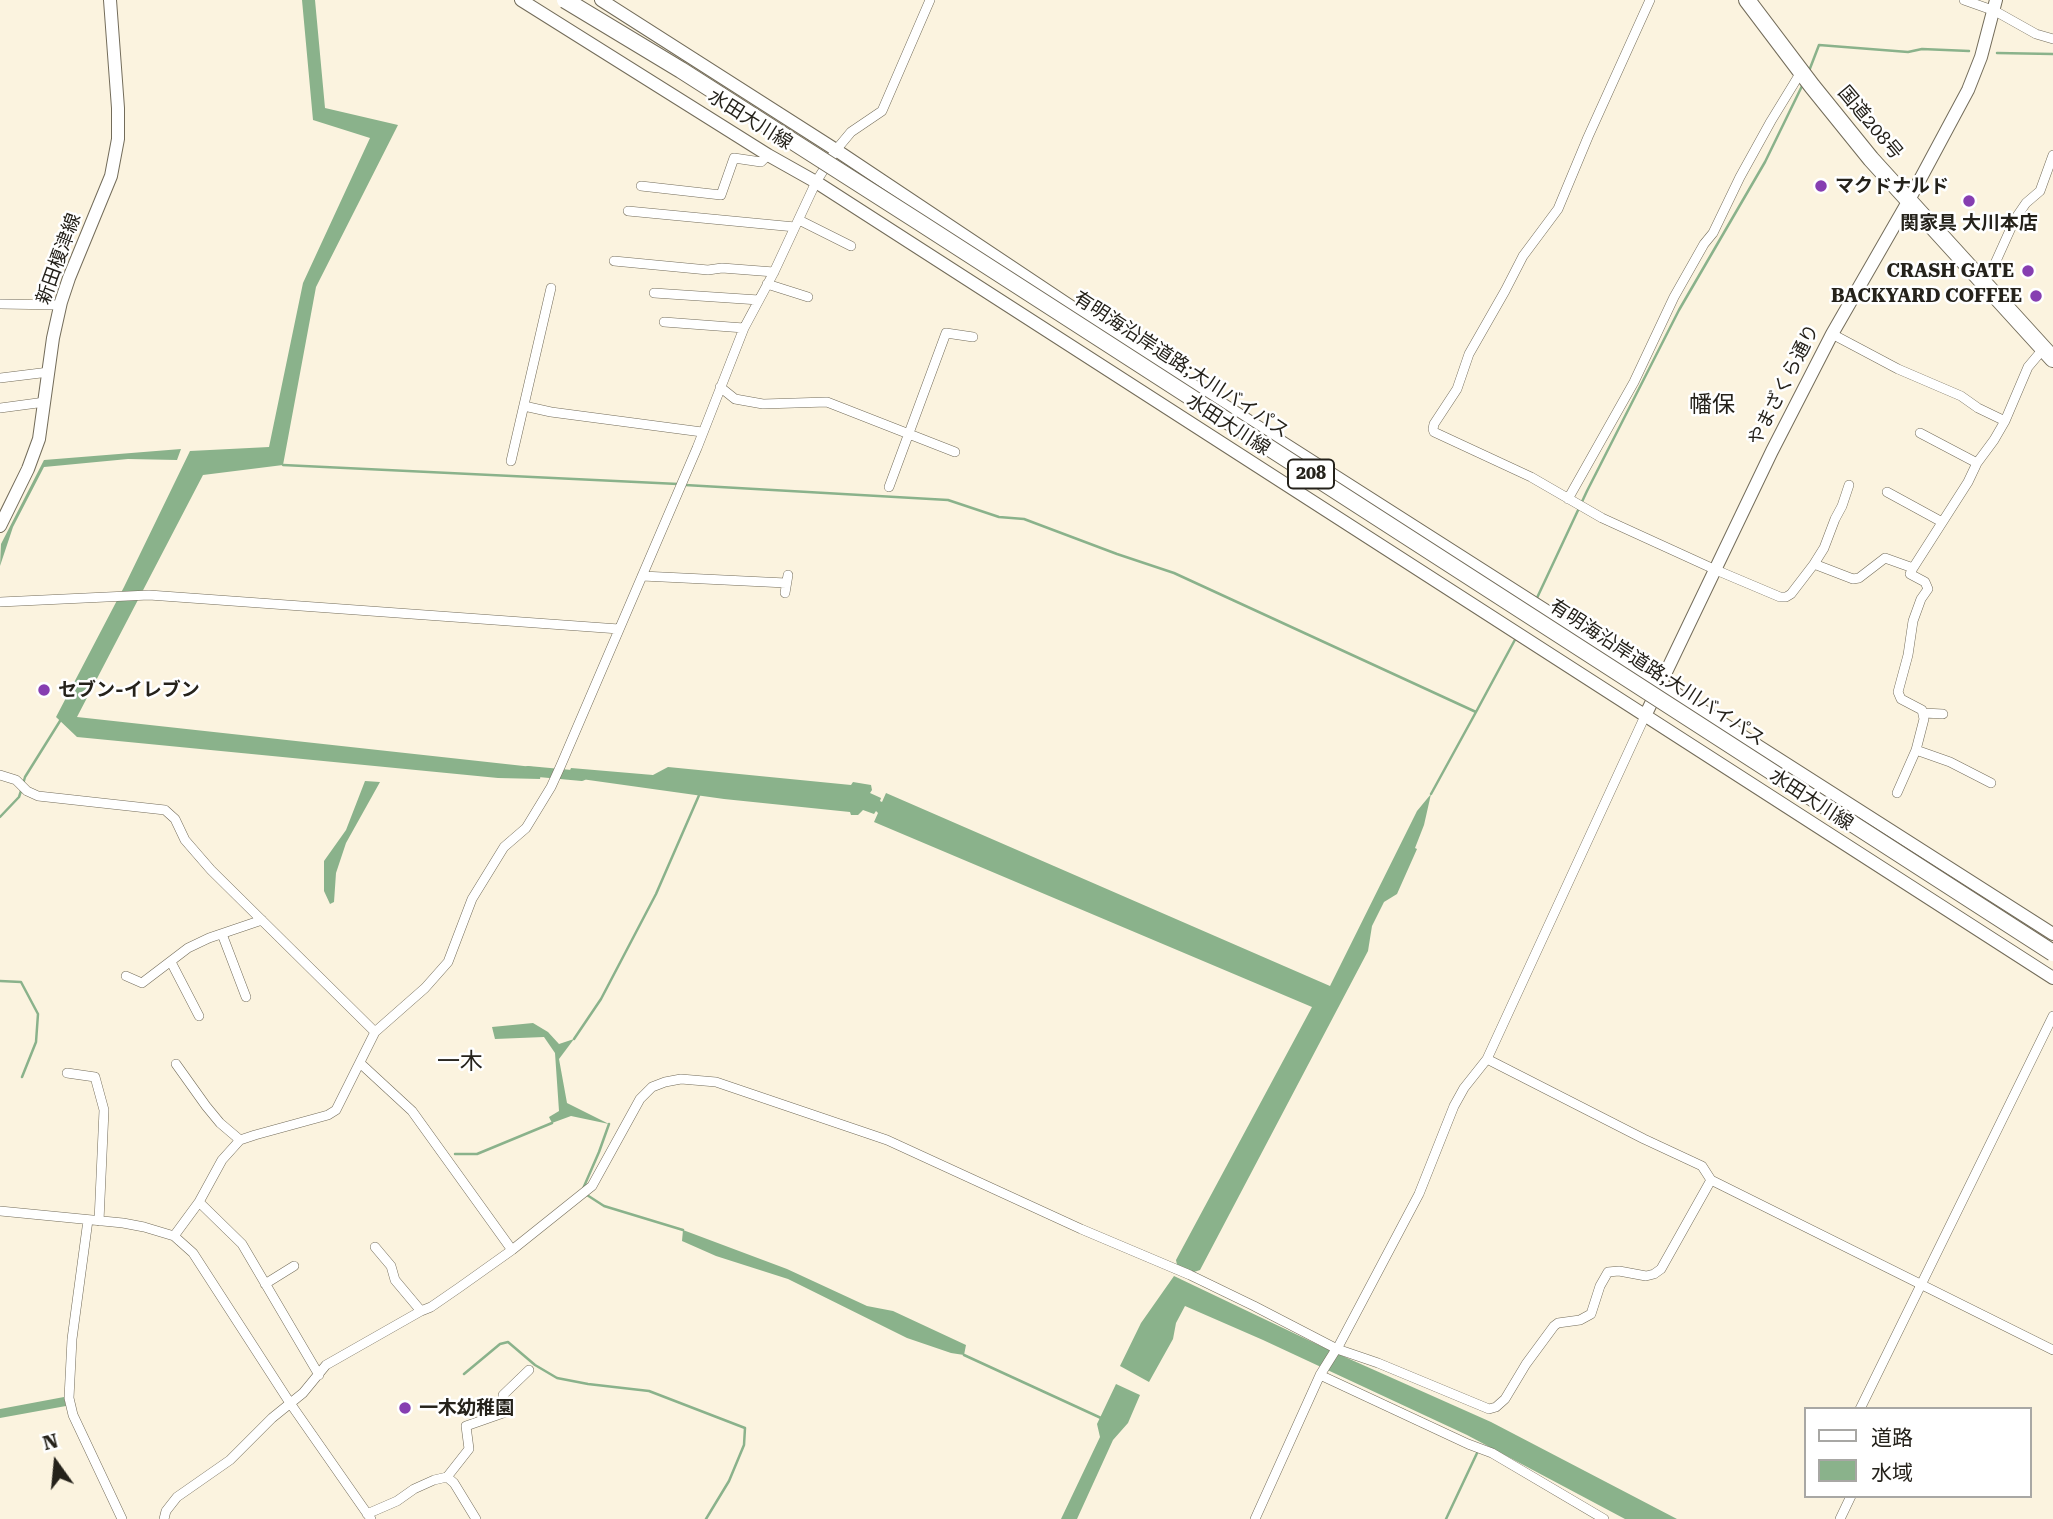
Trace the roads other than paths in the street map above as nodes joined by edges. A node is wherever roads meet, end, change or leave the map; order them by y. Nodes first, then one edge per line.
1 (110, 0) edge
2 (521, 0) edge
3 (565, 0) edge
4 (577, 0) edge
5 (601, 0) edge
6 (930, 0) edge
7 (1650, 0) edge
8 (1747, 0) edge
9 (1964, 0) edge
10 (1996, 6) edge
11 (2053, 40) edge
12 (1806, 77) junction
13 (835, 150) junction
14 (768, 155) junction
15 (2053, 155) edge
16 (816, 183) junction
17 (641, 186) dead end
18 (1909, 200) junction
19 (628, 211) dead end
20 (797, 223) junction
21 (851, 246) dead end
22 (614, 261) dead end
23 (774, 272) junction
24 (1984, 283) junction
25 (767, 284) junction
26 (551, 288) dead end
27 (654, 293) dead end
28 (808, 297) dead end
29 (760, 300) junction
30 (0, 304) edge
31 (61, 305) junction
32 (664, 322) dead end
33 (744, 328) junction
34 (1832, 334) junction
35 (973, 337) dead end
36 (2048, 354) edge
37 (49, 372) junction
38 (0, 378) edge
39 (720, 387) junction
40 (45, 402) junction
41 (524, 406) junction
42 (0, 408) edge
43 (2005, 421) junction
44 (702, 432) junction
45 (1920, 433) dead end
46 (910, 434) junction
47 (955, 452) dead end
48 (511, 461) dead end
49 (1977, 463) junction
50 (1849, 485) dead end
51 (889, 487) dead end
52 (1887, 492) dead end
53 (1568, 499) junction
54 (1942, 522) junction
55 (0, 526) edge
56 (1814, 564) junction
57 (1913, 568) junction
58 (1716, 570) junction
59 (642, 576) junction
60 (786, 583) dead end
61 (0, 602) edge
62 (619, 629) junction
63 (1660, 684) junction
64 (1923, 713) junction
65 (1943, 714) dead end
66 (1646, 716) junction
67 (1916, 750) junction
68 (0, 775) edge
69 (1991, 783) dead end
70 (1897, 793) dead end
71 (262, 920) junction
72 (222, 934) junction
73 (2053, 934) edge
74 (2053, 947) edge
75 (2053, 953) edge
76 (171, 962) junction
77 (125, 976) dead end
78 (2053, 978) edge
79 (246, 997) dead end
80 (199, 1016) dead end
81 (2053, 1016) edge
82 (375, 1032) junction
83 (1487, 1059) junction
84 (360, 1063) junction
85 (176, 1064) dead end
86 (67, 1073) dead end
87 (240, 1140) junction
88 (1711, 1180) junction
89 (199, 1202) junction
90 (0, 1211) edge
91 (88, 1220) junction
92 (99, 1221) junction
93 (174, 1236) junction
94 (375, 1247) dead end
95 (512, 1250) junction
96 (295, 1266) dead end
97 (1921, 1283) junction
98 (265, 1284) junction
99 (421, 1311) junction
100 (1336, 1350) junction
101 (2053, 1350) edge
102 (528, 1370) dead end
103 (1322, 1373) junction
104 (319, 1375) junction
105 (290, 1403) junction
106 (1861, 1407) edge
107 (447, 1477) junction
108 (1850, 1498) edge
109 (369, 1516) edge
110 (122, 1519) edge
111 (164, 1519) edge
112 (476, 1519) edge
113 (1255, 1519) edge
114 (1604, 1519) edge
115 (1840, 1519) edge

1 - 31 main road, 新田榎津線
2 - 14 main road, 水田大川線
3 - 75 highway, 有明海沿岸道路;大川バイパス / 208, bridge
4 - 74 highway, 有明海沿岸道路;大川バイパス / 208, bridge
5 - 13 main road, 水田大川線
6 - 13 street
7 - 53 street
8 - 12 highway, 国道208号
9 - 10 street
10 - 11 street
10 - 18 main road, やまざくら通り
12 - 18 highway, 国道208号
12 - 53 street
13 - 16 street
13 - 63 main road, 水田大川線
14 - 16 main road, 水田大川線
14 - 17 street
15 - 24 street
16 - 20 street
16 - 66 main road, 水田大川線
18 - 24 highway, 国道208号
18 - 34 main road, やまざくら通り
19 - 20 street
20 - 21 street
20 - 23 street
22 - 23 street
23 - 25 street
24 - 36 highway, 国道208号
25 - 28 street
25 - 29 street
26 - 41 street
27 - 29 street
29 - 33 street
30 - 31 street
31 - 37 main road, 新田榎津線
32 - 33 street
33 - 39 street
34 - 43 street
34 - 58 main road, やまざくら通り
35 - 46 street
36 - 43 street
37 - 38 street
37 - 40 main road, 新田榎津線
39 - 44 street
39 - 46 street
40 - 42 street
40 - 55 main road, 新田榎津線
41 - 44 street
41 - 48 street
43 - 49 street
44 - 59 street
45 - 49 street
46 - 47 street
46 - 51 street
49 - 54 street
50 - 56 street
52 - 54 street
53 - 58 street
54 - 57 street
56 - 57 street
56 - 58 street
57 - 64 street
58 - 63 main road, やまざくら通り
59 - 60 street
59 - 62 street
61 - 62 street
62 - 82 street
63 - 66 main road, やまざくら通り
63 - 73 main road, 水田大川線
64 - 65 street
64 - 67 street
66 - 78 main road, 水田大川線
66 - 83 street
67 - 69 street
67 - 70 street
68 - 71 street
71 - 72 street
71 - 82 street
72 - 76 street
72 - 79 street
76 - 77 street
76 - 80 street
81 - 97 street
82 - 84 street
83 - 88 street
83 - 100 street
84 - 87 street
84 - 95 street
85 - 87 street
86 - 92 street
87 - 89 street
88 - 97 street
88 - 100 street
89 - 93 street
89 - 98 street
90 - 91 street
91 - 92 street
91 - 110 street
92 - 93 street
93 - 105 street
94 - 99 street
95 - 99 street
95 - 100 street
96 - 98 street
97 - 101 street
97 - 106 street
98 - 104 street
99 - 104 street
100 - 103 street
102 - 107 street
103 - 113 street
103 - 114 street
104 - 105 street
105 - 109 street
105 - 111 street
107 - 109 street
107 - 112 street
108 - 115 street

